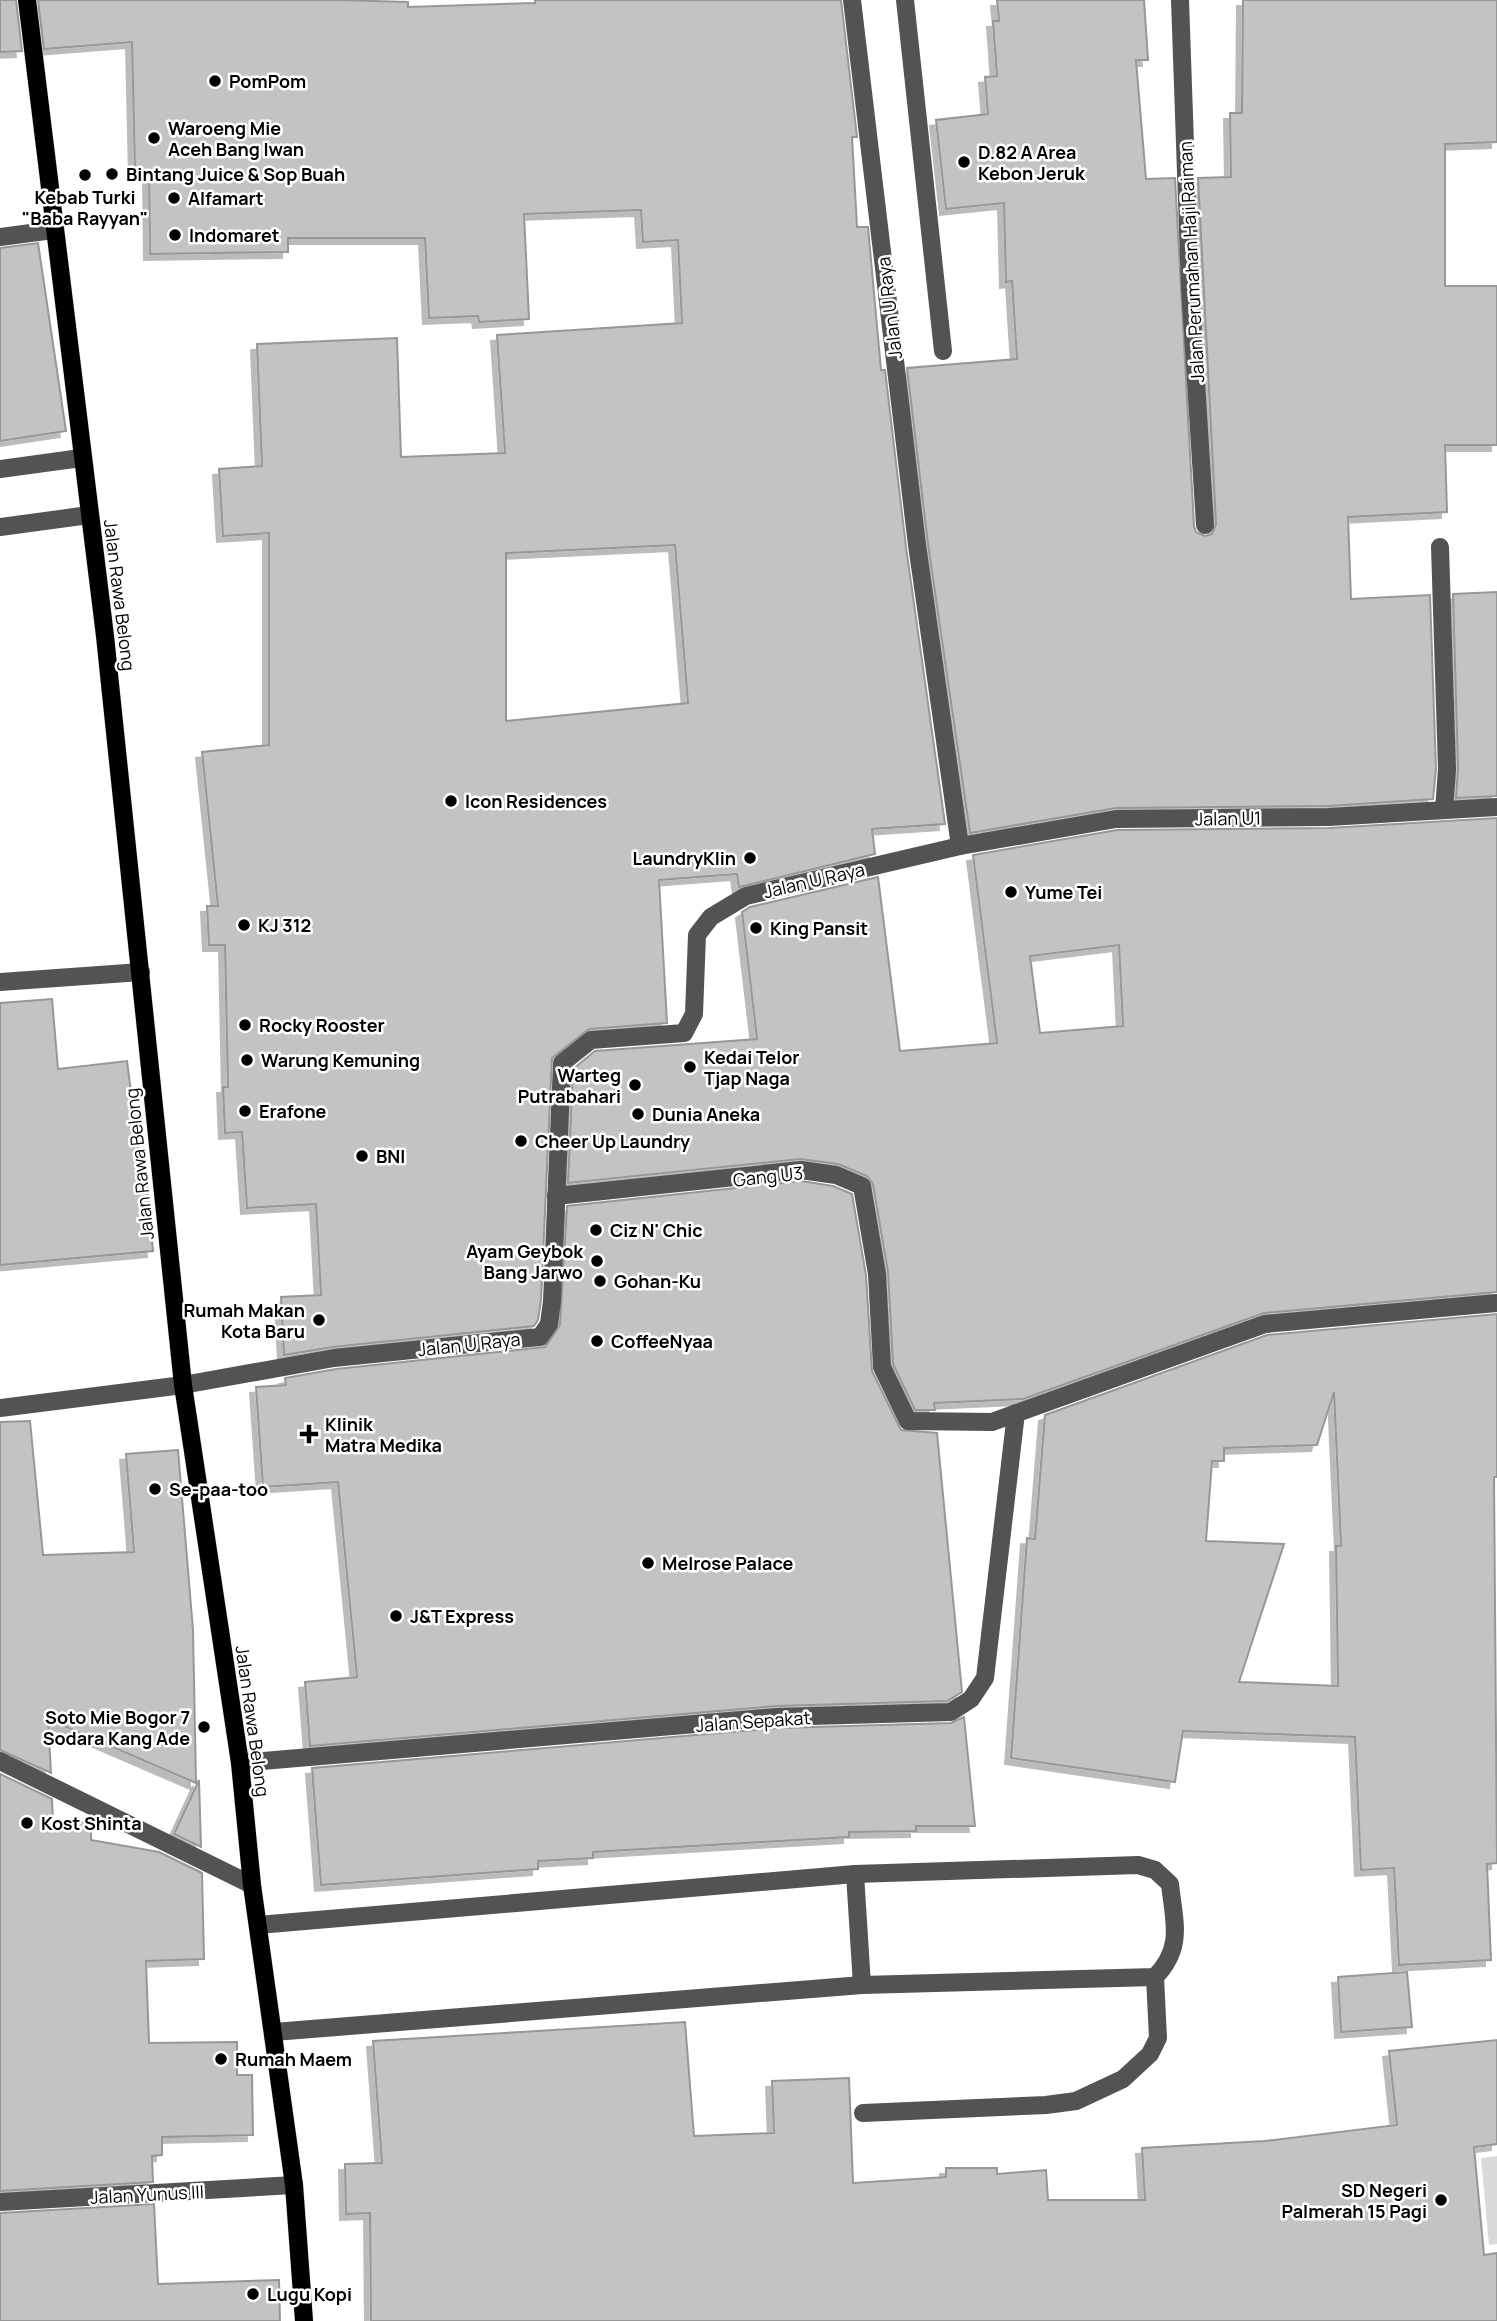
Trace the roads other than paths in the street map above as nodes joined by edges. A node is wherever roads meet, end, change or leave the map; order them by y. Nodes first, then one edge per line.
1 (27, 0) edge
2 (852, 0) edge
3 (905, 0) edge
4 (1180, 0) edge
5 (53, 230) junction
6 (0, 237) edge
7 (943, 351) dead end
8 (81, 458) junction
9 (0, 469) edge
10 (89, 515) junction
11 (1205, 525) dead end
12 (0, 527) edge
13 (1440, 547) dead end
14 (1497, 807) edge
15 (1444, 810) junction
16 (960, 846) junction
17 (141, 972) junction
18 (0, 982) edge
19 (556, 1196) junction
20 (1497, 1303) edge
21 (183, 1385) junction
22 (0, 1408) edge
23 (1016, 1413) junction
24 (0, 1761) edge
25 (240, 1763) junction
26 (855, 1874) junction
27 (252, 1885) junction
28 (258, 1925) junction
29 (1154, 1977) junction
30 (862, 1985) junction
31 (274, 2032) junction
32 (863, 2113) dead end
33 (294, 2185) junction
34 (0, 2202) edge
35 (304, 2321) edge

1 - 5 main road, Jalan Rawa Belong
2 - 16 street, Jalan U Raya
3 - 7 street
4 - 11 street, Jalan Perumahan Haji Raiman
5 - 6 street
5 - 8 main road, Jalan Rawa Belong
8 - 9 street
8 - 10 main road, Jalan Rawa Belong
10 - 12 street
10 - 17 main road, Jalan Rawa Belong
13 - 15 street
14 - 15 street, Jalan U1
15 - 16 street, Jalan U1
16 - 19 street, Jalan U Raya
17 - 18 street
17 - 21 main road, Jalan Rawa Belong
19 - 21 street, Jalan U Raya
19 - 23 street, Gang U3
20 - 23 street
21 - 22 street, Jalan U Raya
21 - 25 main road, Jalan Rawa Belong
23 - 25 street, Jalan Sepakat
24 - 27 street
25 - 27 main road, Jalan Rawa Belong
26 - 28 street
26 - 29 street
26 - 30 street
27 - 28 main road, Jalan Rawa Belong
28 - 31 main road, Jalan Rawa Belong
29 - 30 street
29 - 32 street
30 - 31 street
31 - 33 main road, Jalan Rawa Belong
33 - 34 street, Jalan Yunus III
33 - 35 main road, Jalan Rawa Belong

